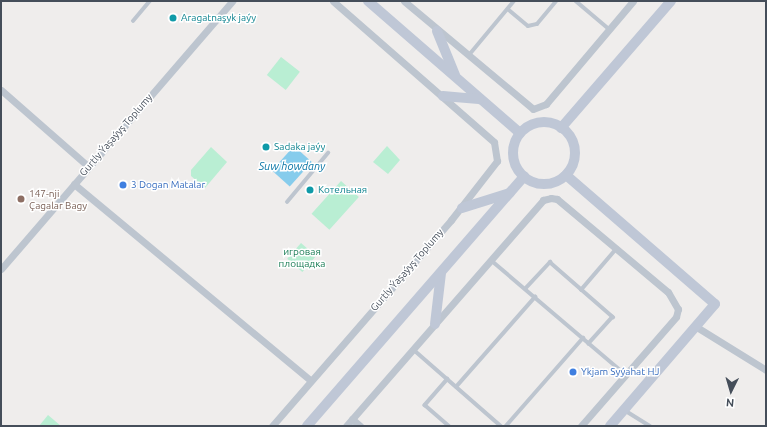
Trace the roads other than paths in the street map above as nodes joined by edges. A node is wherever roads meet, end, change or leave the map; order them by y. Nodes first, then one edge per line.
1 (150, 1) edge
2 (232, 1) edge
3 (333, 1) edge
4 (368, 1) edge
5 (404, 1) edge
6 (514, 1) edge
7 (556, 1) edge
8 (576, 1) edge
9 (632, 1) edge
10 (670, 1) edge
11 (508, 9) junction
12 (133, 21) dead end
13 (609, 29) junction
14 (437, 30) junction
15 (469, 55) junction
16 (456, 76) junction
17 (1, 90) edge
18 (442, 96) junction
19 (479, 99) junction
20 (561, 128) junction
21 (520, 133) junction
22 (328, 153) dead end
23 (89, 167) junction
24 (566, 174) junction
25 (524, 176) junction
26 (74, 184) junction
27 (510, 193) junction
28 (287, 202) dead end
29 (462, 208) junction
30 (617, 248) junction
31 (491, 260) junction
32 (1, 269) edge
33 (441, 273) junction
34 (525, 289) junction
35 (581, 290) junction
36 (534, 297) junction
37 (435, 324) junction
38 (695, 326) junction
39 (583, 338) junction
40 (590, 344) junction
41 (413, 349) junction
42 (766, 370) edge
43 (626, 375) junction
44 (448, 379) junction
45 (310, 380) junction
46 (456, 387) junction
47 (624, 409) junction
48 (352, 419) junction
49 (272, 426) edge
50 (307, 426) edge
51 (346, 426) edge
52 (360, 426) edge
53 (449, 426) edge
54 (501, 426) edge
55 (506, 426) edge
56 (581, 426) edge
57 (610, 426) edge
58 (650, 426) edge

1 - 12 lane
2 - 23 street, Gurtly Ýaşaýyş Toplumy
3 - 18 street
4 - 16 street
5 - 14 street
6 - 11 lane
7 - 11 lane
8 - 13 lane
9 - 13 street
10 - 20 street
11 - 15 lane
13 - 15 street
14 - 15 street
14 - 16 street
16 - 19 street
17 - 23 street
18 - 19 street
18 - 29 street, Gurtly Ýaşaýyş Toplumy
19 - 21 street
20 - 21 street
20 - 24 street
21 - 25 street
22 - 28 lane
23 - 26 street, Gurtly Ýaşaýyş Toplumy
24 - 25 street
24 - 38 street
25 - 27 street
26 - 32 street, Gurtly Ýaşaýyş Toplumy
26 - 45 street
27 - 29 street
27 - 33 street
29 - 45 street, Gurtly Ýaşaýyş Toplumy
30 - 31 street
30 - 35 lane
30 - 43 street
31 - 34 lane
31 - 37 street
33 - 37 street
33 - 50 street
34 - 35 lane
34 - 36 lane
35 - 40 lane
36 - 39 lane
36 - 46 lane
37 - 41 street
38 - 42 street
38 - 47 street
39 - 40 lane
39 - 55 lane
40 - 43 lane
41 - 44 lane
41 - 48 street
43 - 56 street
44 - 46 lane
44 - 53 lane
45 - 49 street, Gurtly Ýaşaýyş Toplumy
46 - 54 lane
47 - 57 street
47 - 58 lane
48 - 51 street
48 - 52 street

